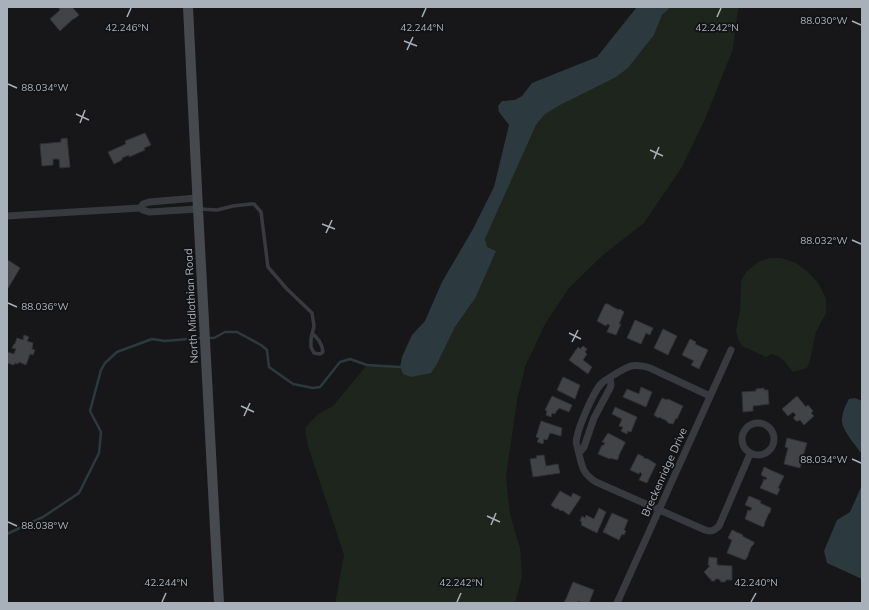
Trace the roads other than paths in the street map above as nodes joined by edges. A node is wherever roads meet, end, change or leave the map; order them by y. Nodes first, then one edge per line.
1 (188, 7) edge
2 (197, 198) junction
3 (140, 208) junction
4 (198, 209) junction
5 (7, 216) edge
6 (313, 334) junction
7 (731, 350) dead end
8 (610, 378) junction
9 (710, 396) junction
10 (579, 452) junction
11 (750, 454) junction
12 (659, 510) junction
13 (219, 603) edge
14 (617, 603) edge

1 - 2 main road, North Midlothian Road
2 - 3 street
2 - 4 main road, North Midlothian Road
3 - 4 street
3 - 5 street
4 - 6 lane
4 - 13 main road, North Midlothian Road
6 - 6 lane
7 - 9 street, Breckenridge Drive
8 - 9 street
8 - 10 street
8 - 10 street
9 - 12 street, Breckenridge Drive
10 - 12 street
11 - 11 street
11 - 12 street
12 - 14 street, Breckenridge Drive

